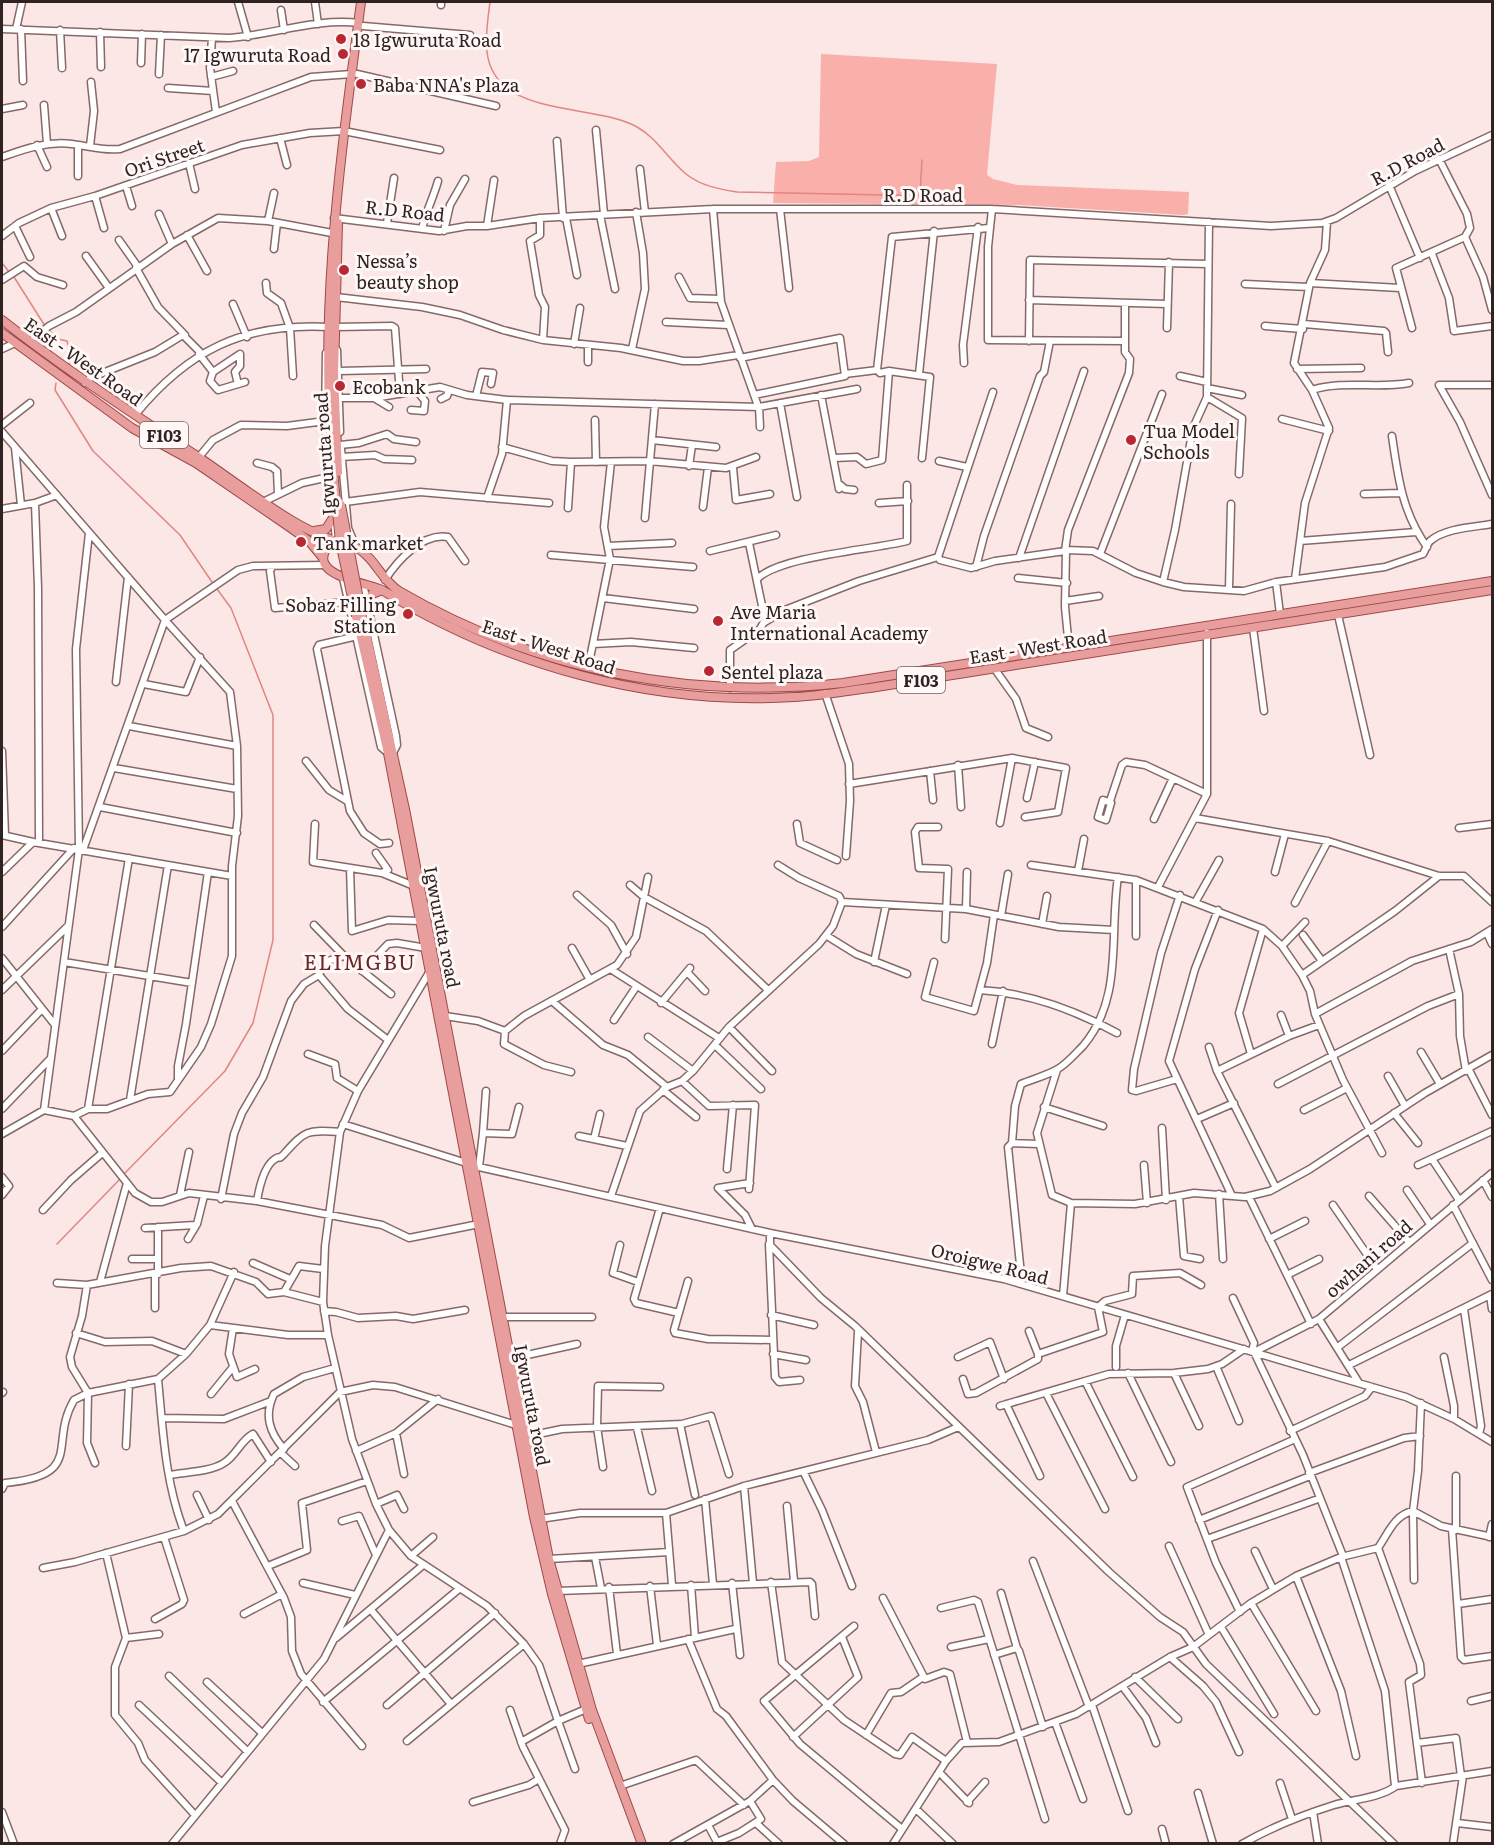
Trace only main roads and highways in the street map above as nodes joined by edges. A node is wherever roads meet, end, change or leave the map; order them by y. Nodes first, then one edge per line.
1 (361, 2) edge
2 (366, 2) edge
3 (361, 24) junction
4 (336, 218) junction
5 (2, 320) edge
6 (332, 327) junction
7 (2, 333) edge
8 (232, 485) junction
9 (333, 518) road end
10 (312, 532) junction
11 (334, 541) junction
12 (325, 561) junction
13 (376, 564) junction
14 (1492, 581) edge
15 (364, 584) junction
16 (1442, 588) junction
17 (382, 590) junction
18 (1492, 590) edge
19 (1444, 598) junction
20 (367, 604) road end
21 (466, 630) junction
22 (391, 753) junction
23 (473, 1164) junction
24 (531, 1489) junction
25 (637, 1844) edge
26 (642, 1844) edge

1 - 3 main road, Igwuruta road
2 - 3 main road, Igwuruta road
3 - 4 main road, Igwuruta road
4 - 6 main road, Igwuruta road
4 - 6 main road, Igwuruta road
5 - 8 main road, East - West Road / F103
6 - 22 main road, Igwuruta road, bridge
7 - 8 main road, East - West Road / F103
8 - 10 main road, East - West Road / F103
8 - 12 main road, East - West Road / F103
9 - 10 main road
10 - 11 main road, East - West Road / F103
11 - 12 main road
11 - 13 main road, East - West Road
12 - 15 main road, East - West Road
13 - 15 main road
13 - 21 main road, East - West Road / F103
14 - 16 main road, East - West Road / F103
15 - 17 main road, East - West Road / F103
16 - 19 main road
16 - 21 main road, East - West Road / F103
17 - 20 main road
17 - 21 main road, East - West Road / F103
18 - 19 main road, East - West Road / F103
19 - 21 main road, East - West Road / F103
22 - 23 main road, Igwuruta road
22 - 23 main road, Igwuruta road
23 - 24 main road, Igwuruta road
23 - 24 main road, Igwuruta road
24 - 25 main road, Igwuruta road
24 - 26 main road, Igwuruta road

